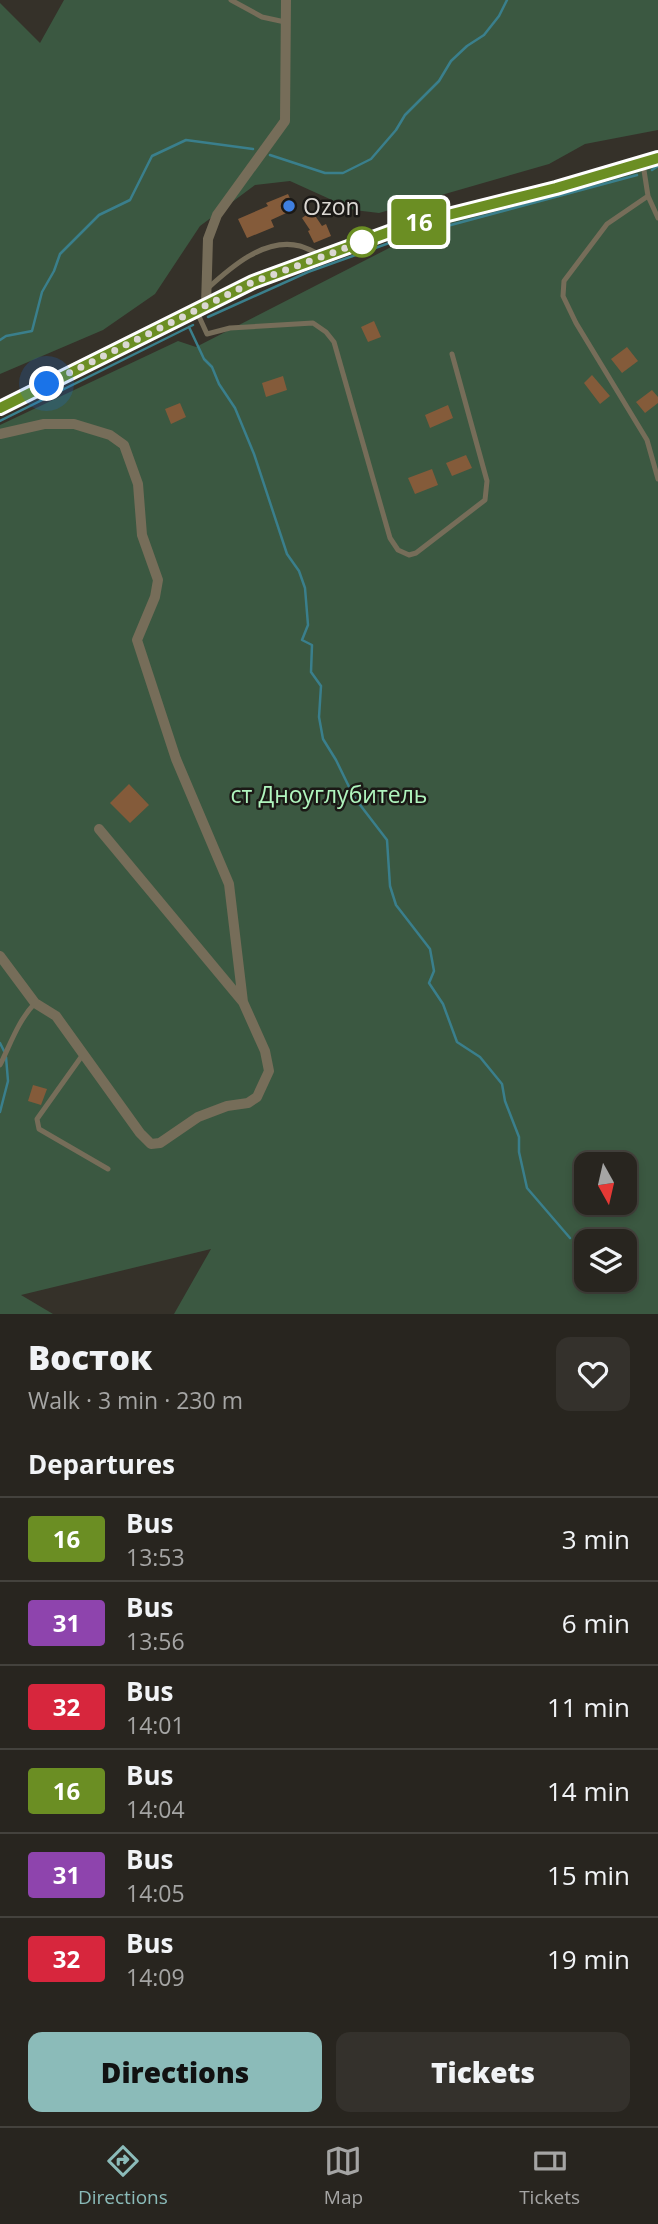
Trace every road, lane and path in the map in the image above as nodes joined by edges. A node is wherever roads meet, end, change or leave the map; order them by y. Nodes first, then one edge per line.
1 (231, 0) edge
2 (286, 0) edge
3 (285, 22) junction
4 (658, 158) edge
5 (643, 164) junction
6 (648, 196) junction
7 (658, 218) edge
8 (324, 256) junction
9 (207, 289) junction
10 (201, 307) junction
11 (452, 354) dead end
12 (0, 408) edge
13 (0, 434) edge
14 (658, 478) edge
15 (99, 829) dead end
16 (0, 956) edge
17 (243, 1002) junction
18 (35, 1003) junction
19 (84, 1053) junction
20 (0, 1065) edge
21 (108, 1169) dead end

1 - 3 lane
2 - 3 street
3 - 9 street
4 - 5 street
5 - 6 lane
5 - 8 street
6 - 7 lane
6 - 14 lane
8 - 9 lane
8 - 10 street
9 - 10 street
10 - 11 lane
10 - 12 street
13 - 17 street
15 - 17 street
16 - 18 street
17 - 19 street
18 - 19 street
18 - 20 lane
19 - 21 lane

